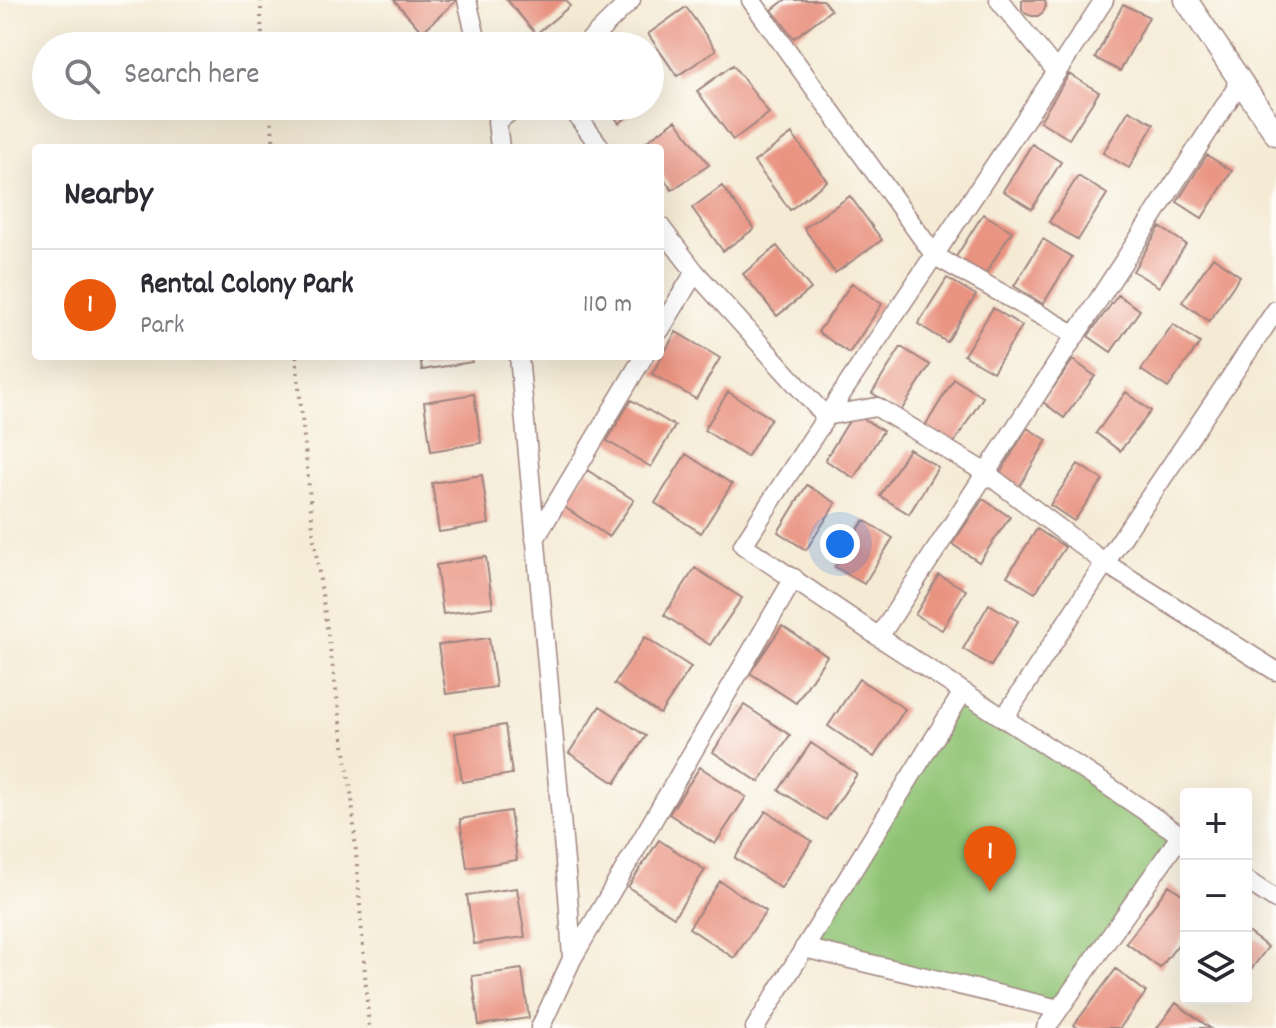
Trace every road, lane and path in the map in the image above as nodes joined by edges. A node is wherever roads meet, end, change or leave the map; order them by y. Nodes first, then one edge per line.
1 (261, 0) edge
2 (467, 0) edge
3 (631, 0) edge
4 (999, 0) edge
5 (1104, 0) edge
6 (1186, 0) edge
7 (761, 4) edge
8 (262, 32) edge
9 (475, 32) edge
10 (598, 32) edge
11 (1057, 72) junction
12 (1241, 81) junction
13 (271, 120) edge
14 (496, 120) edge
15 (580, 120) edge
16 (1276, 134) edge
17 (274, 144) edge
18 (499, 144) edge
19 (598, 144) edge
20 (664, 231) edge
21 (935, 256) junction
22 (695, 272) junction
23 (1276, 310) edge
24 (664, 323) edge
25 (1076, 335) junction
26 (296, 360) edge
27 (519, 360) edge
28 (642, 360) edge
29 (825, 416) junction
30 (986, 473) junction
31 (535, 539) junction
32 (1105, 563) junction
33 (794, 578) junction
34 (879, 637) junction
35 (1276, 671) edge
36 (963, 692) junction
37 (1004, 718) junction
38 (1180, 835) edge
39 (1180, 841) edge
40 (1252, 884) edge
41 (1276, 900) edge
42 (804, 948) junction
43 (572, 959) junction
44 (1059, 1009) junction
45 (369, 1028) edge
46 (540, 1028) edge
47 (755, 1028) edge
48 (1046, 1028) edge

1 - 8 path
2 - 9 street
3 - 10 street
4 - 11 street
5 - 11 street
6 - 12 street
7 - 21 street
11 - 21 street
12 - 16 street
12 - 25 street
13 - 17 path
14 - 18 street
15 - 19 street
20 - 22 street
21 - 25 street
21 - 29 street
22 - 24 street
22 - 29 street
23 - 32 street
25 - 30 street
26 - 45 path
27 - 31 street
28 - 31 street
29 - 30 street
29 - 33 street
30 - 32 street
30 - 34 street
31 - 43 street
32 - 35 street
32 - 37 street
33 - 34 street
33 - 43 street
34 - 36 street
36 - 37 street
36 - 42 street
37 - 38 street
39 - 44 street
40 - 41 street
42 - 44 street
42 - 47 street
43 - 46 street
44 - 48 street

